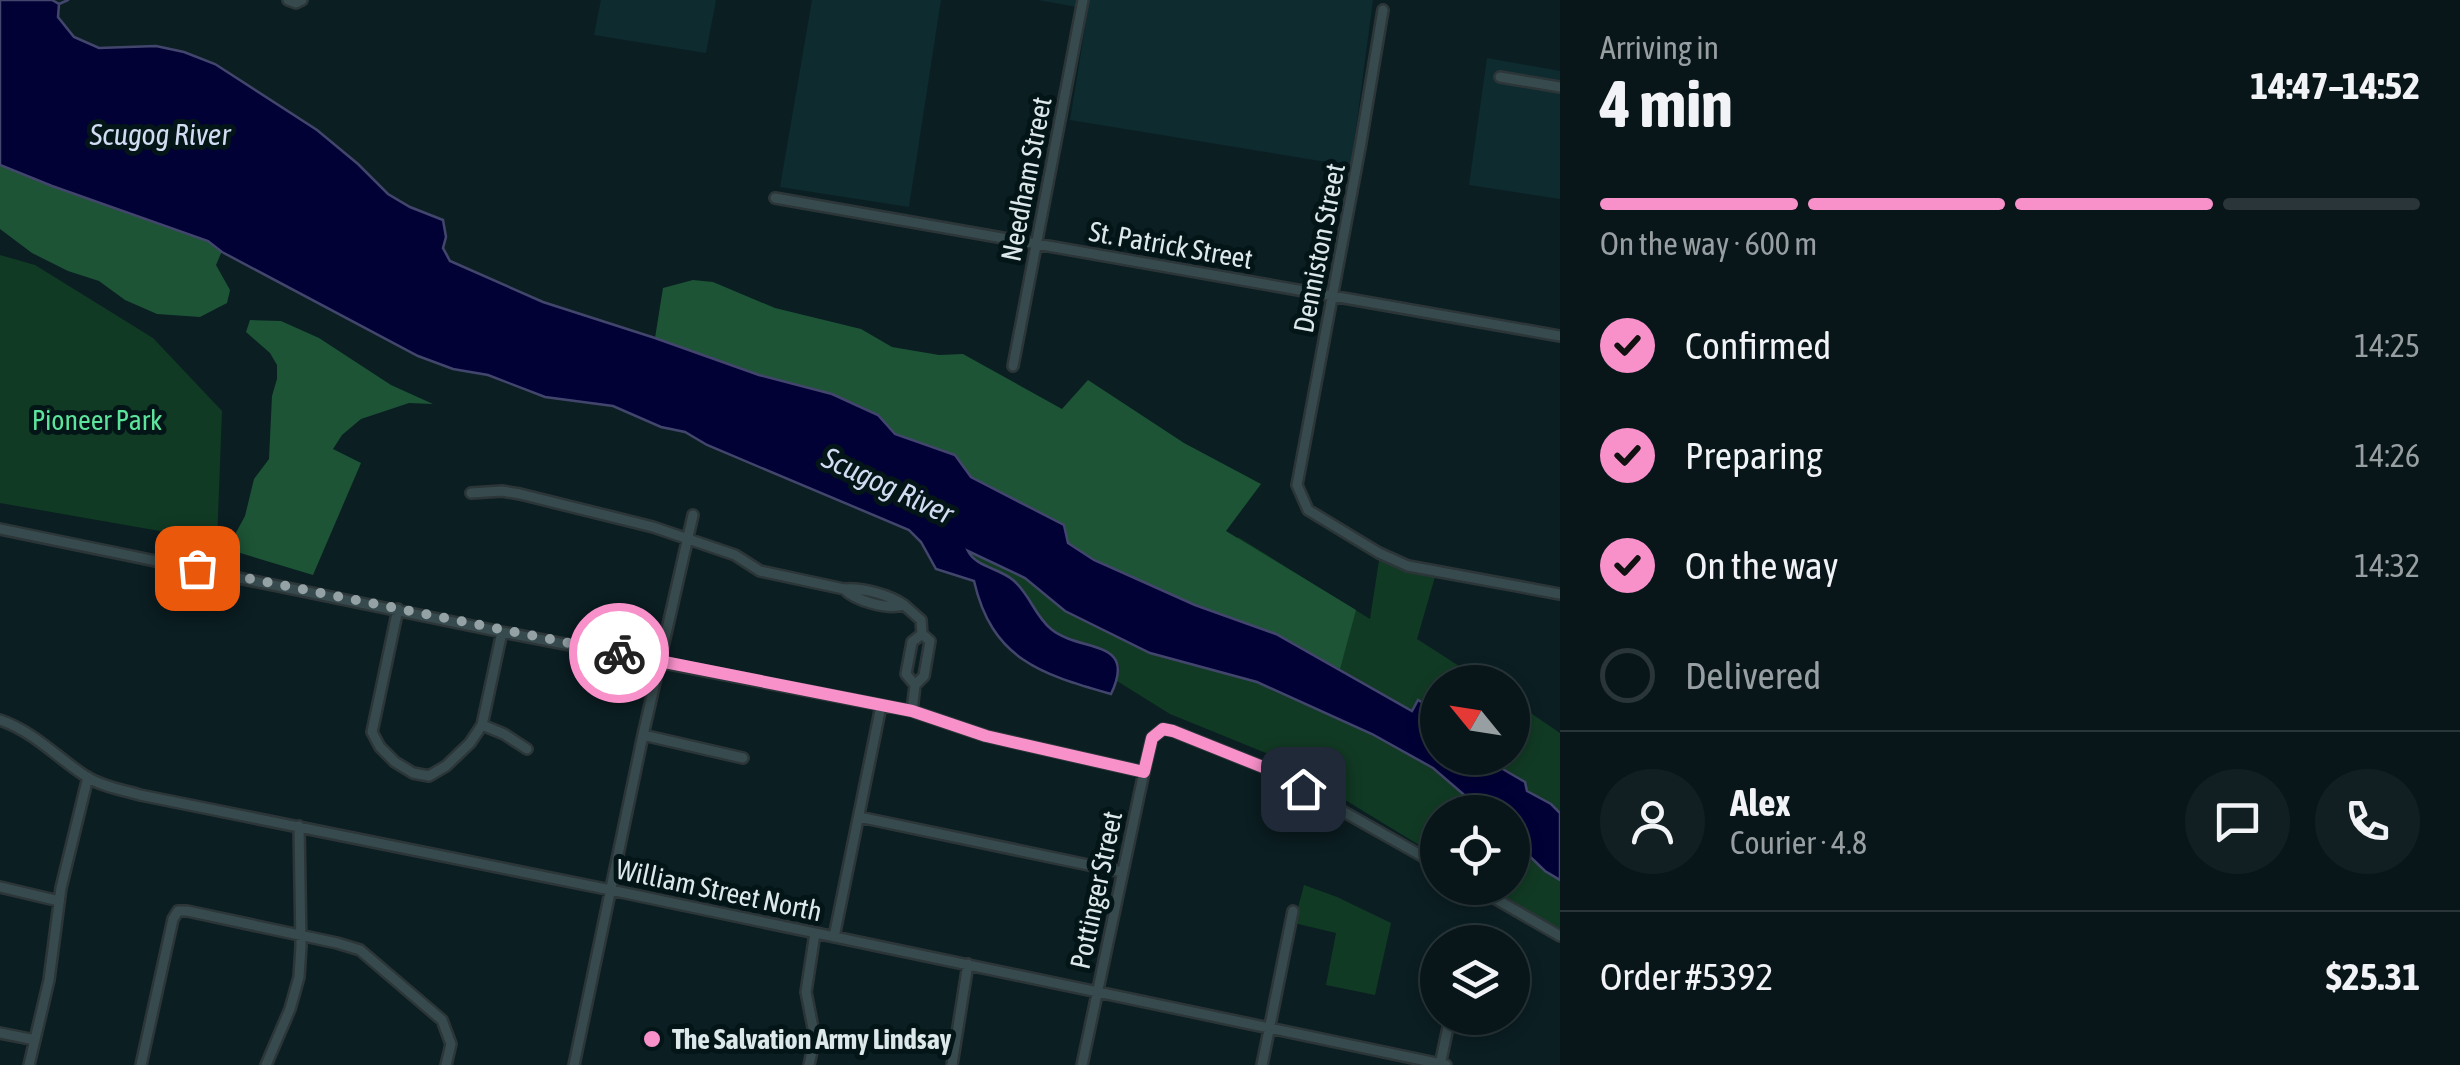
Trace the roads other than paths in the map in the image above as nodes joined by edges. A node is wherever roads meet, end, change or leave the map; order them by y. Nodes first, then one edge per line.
1 (288, 0) edge
2 (302, 0) edge
3 (1083, 0) edge
4 (1383, 10) dead end
5 (1500, 76) dead end
6 (1560, 87) edge
7 (775, 198) dead end
8 (1036, 245) junction
9 (1333, 295) junction
10 (1560, 336) edge
11 (1013, 366) dead end
12 (471, 493) dead end
13 (693, 515) dead end
14 (0, 529) edge
15 (688, 540) junction
16 (1560, 594) edge
17 (398, 610) junction
18 (502, 632) junction
19 (922, 634) junction
20 (660, 661) junction
21 (914, 685) junction
22 (881, 706) junction
23 (912, 711) junction
24 (0, 720) edge
25 (482, 725) junction
26 (643, 735) junction
27 (527, 749) dead end
28 (743, 758) dead end
29 (1144, 772) junction
30 (88, 777) junction
31 (859, 817) junction
32 (299, 826) junction
33 (1420, 855) edge
34 (1122, 872) junction
35 (0, 887) edge
36 (610, 890) junction
37 (59, 901) junction
38 (1507, 905) edge
39 (1293, 911) dead end
40 (816, 933) junction
41 (300, 935) junction
42 (1560, 936) edge
43 (834, 937) junction
44 (968, 964) junction
45 (1098, 992) junction
46 (1270, 1028) junction
47 (0, 1032) edge
48 (1447, 1035) edge
49 (35, 1040) junction
50 (29, 1065) edge
51 (140, 1065) edge
52 (266, 1065) edge
53 (446, 1065) edge
54 (574, 1065) edge
55 (810, 1065) edge
56 (952, 1065) edge
57 (1082, 1065) edge
58 (1262, 1065) edge
59 (1442, 1065) edge

1 - 2 street
3 - 8 street, Needham Street
4 - 9 street, Denniston Street
5 - 6 street
7 - 8 street, St. Patrick Street
8 - 9 street, St. Patrick Street
8 - 11 street, Needham Street
9 - 10 street, St. Patrick Street
9 - 16 street, Denniston Street
12 - 15 street
13 - 15 street
14 - 17 street
15 - 19 street
15 - 20 street
17 - 18 street
17 - 25 street
18 - 20 street
18 - 25 street
19 - 21 street
19 - 21 street
20 - 22 street
20 - 26 street
21 - 23 street
22 - 23 street
22 - 31 street
23 - 29 street
24 - 30 street, William Street North
25 - 27 street
26 - 28 street
26 - 36 street
29 - 33 street, Pottinger Street
29 - 34 street, Pottinger Street
30 - 32 street, William Street North
30 - 37 street
31 - 34 street
31 - 43 street
32 - 36 street, William Street North
32 - 41 street
34 - 45 street, Pottinger Street
35 - 37 street
36 - 40 street, William Street North
36 - 54 street
37 - 49 street
38 - 42 street
39 - 46 street
40 - 43 street, William Street North
40 - 55 street
41 - 51 street
41 - 52 street
41 - 53 street
43 - 44 street, William Street North
44 - 45 street, William Street North
44 - 56 street
45 - 46 street, William Street North
45 - 57 street, Pottinger Street
46 - 58 street
46 - 59 street, William Street North
47 - 49 street
48 - 59 street
49 - 50 street

